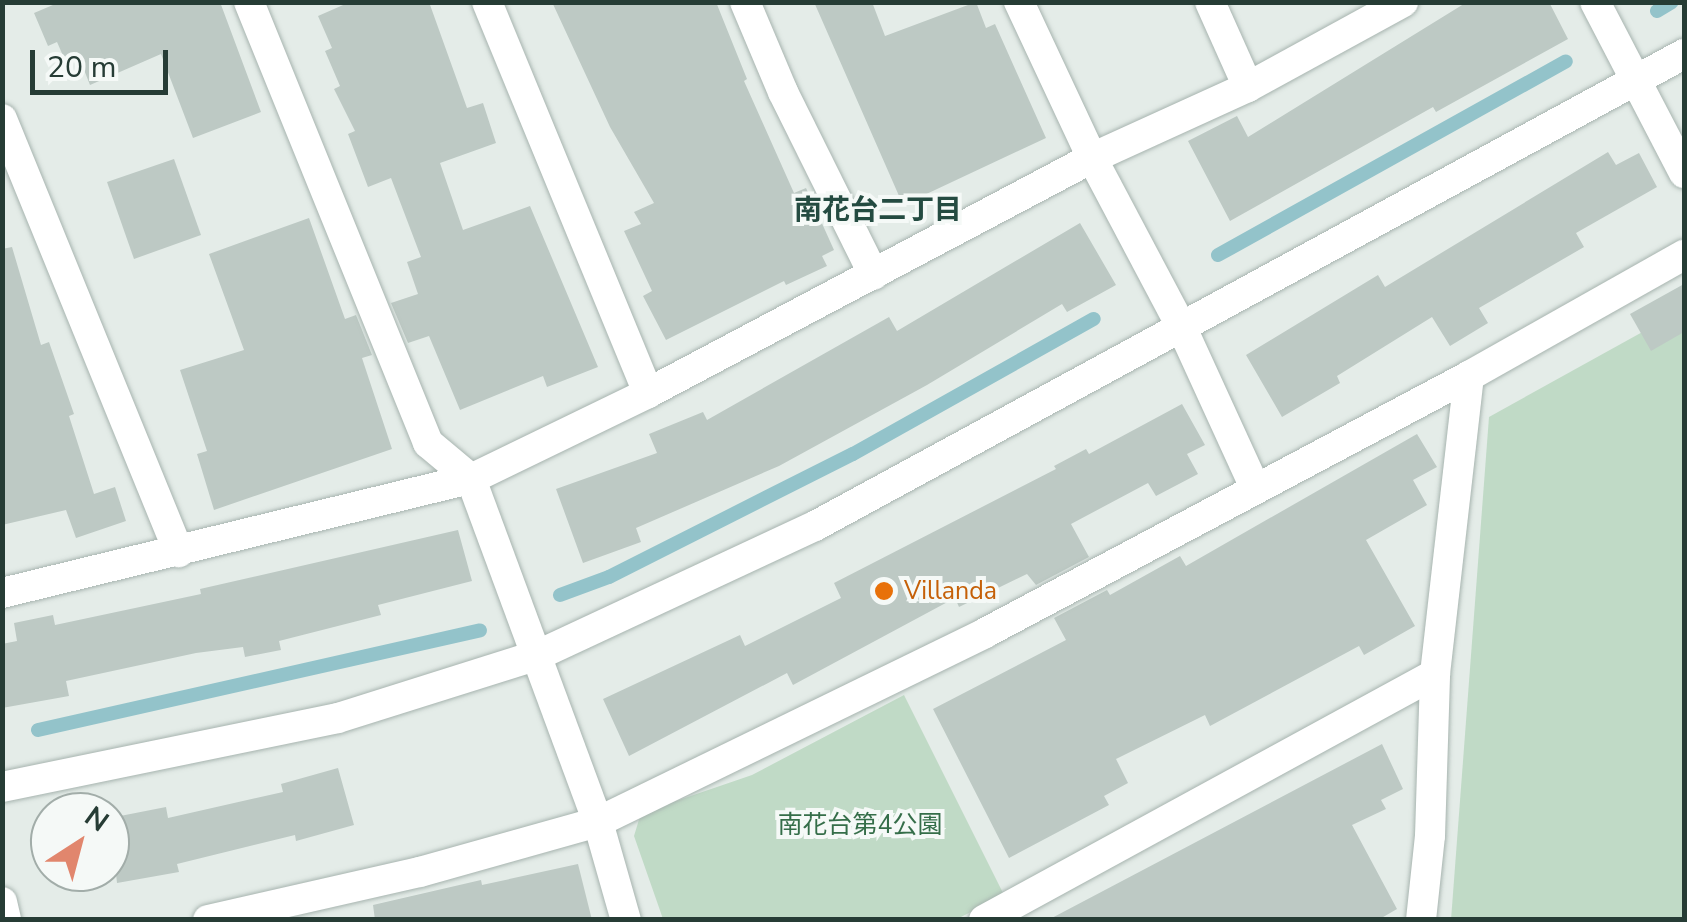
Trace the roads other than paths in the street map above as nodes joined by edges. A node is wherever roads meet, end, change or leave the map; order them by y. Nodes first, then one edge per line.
1 (249, 2) edge
2 (486, 2) edge
3 (745, 2) edge
4 (1019, 2) edge
5 (1210, 2) edge
6 (1403, 2) edge
7 (1595, 2) edge
8 (1684, 54) edge
9 (1636, 82) junction
10 (1248, 88) junction
11 (2, 119) edge
12 (1092, 158) junction
13 (1684, 173) edge
14 (1684, 256) edge
15 (874, 275) junction
16 (1181, 326) junction
17 (1469, 376) junction
18 (648, 393) junction
19 (471, 479) junction
20 (1255, 488) junction
21 (179, 552) junction
22 (2, 593) edge
23 (538, 656) junction
24 (1435, 674) junction
25 (2, 787) edge
26 (598, 822) junction
27 (2, 902) edge
28 (6, 920) edge
29 (208, 920) edge
30 (626, 920) edge
31 (984, 920) edge
32 (1420, 920) edge

1 - 19 street
2 - 18 street
3 - 15 street
4 - 12 street
5 - 10 street
6 - 10 street
7 - 9 street
8 - 9 street
9 - 13 street
9 - 16 street
10 - 12 street
11 - 21 street
12 - 15 street
12 - 16 street
14 - 17 street
15 - 18 street
16 - 20 street
16 - 23 street
17 - 20 street
17 - 24 street
18 - 19 street
19 - 21 street
19 - 23 street
20 - 26 street
21 - 22 street
23 - 25 street
23 - 26 street
24 - 31 street
24 - 32 street
26 - 29 street
26 - 30 street
27 - 28 street

